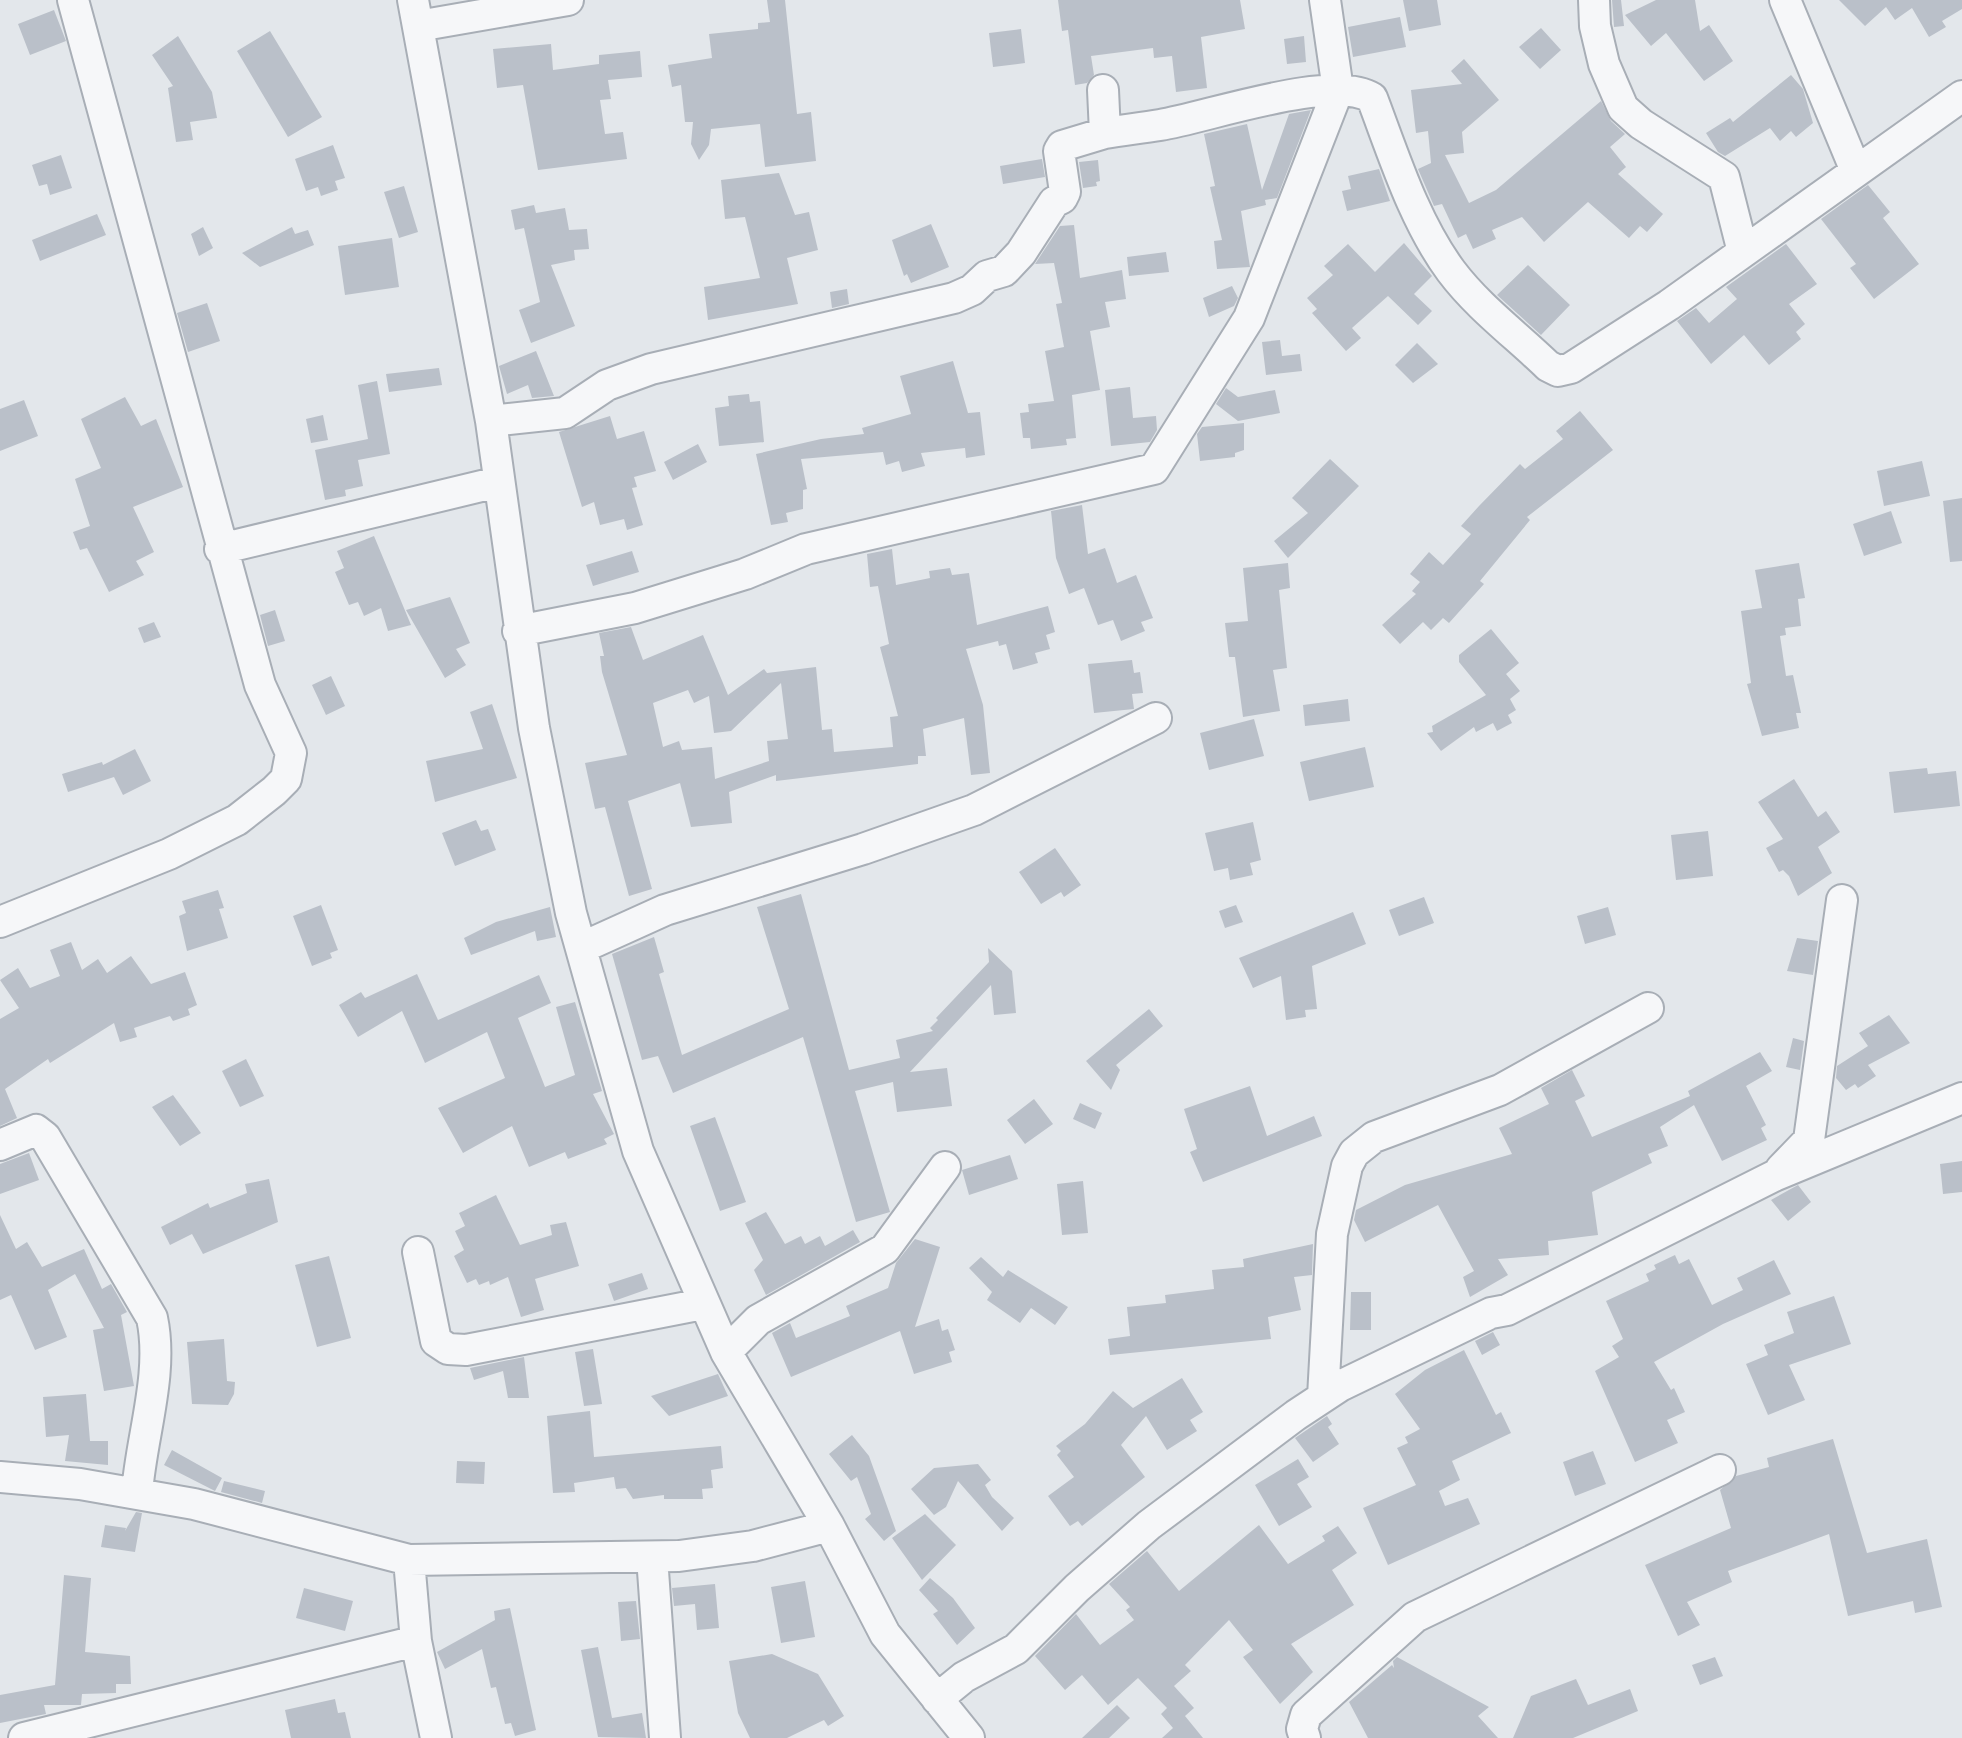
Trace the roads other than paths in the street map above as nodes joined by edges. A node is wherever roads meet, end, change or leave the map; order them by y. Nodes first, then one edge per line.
1 (73, 0) edge
2 (568, 0) edge
3 (1325, 0) edge
4 (1594, 0) edge
5 (1785, 0) edge
6 (416, 13) edge
7 (1103, 90) dead end
8 (1338, 90) junction
9 (1962, 96) edge
10 (1105, 133) junction
11 (1856, 171) junction
12 (1743, 252) junction
13 (491, 421) junction
14 (498, 482) junction
15 (220, 549) junction
16 (518, 631) junction
17 (1156, 718) dead end
18 (1842, 900) dead end
19 (0, 922) edge
20 (581, 948) junction
21 (1648, 1008) dead end
22 (1962, 1098) edge
23 (0, 1145) edge
24 (945, 1167) dead end
25 (1774, 1176) junction
26 (418, 1252) dead end
27 (703, 1304) junction
28 (726, 1352) junction
29 (1323, 1397) junction
30 (1720, 1470) dead end
31 (0, 1477) edge
32 (137, 1493) junction
33 (829, 1526) junction
34 (652, 1557) junction
35 (409, 1560) junction
36 (416, 1641) junction
37 (937, 1699) junction
38 (24, 1738) edge
39 (436, 1738) edge
40 (665, 1738) edge
41 (969, 1738) edge
42 (1305, 1738) edge

1 - 15 street
2 - 6 street
3 - 8 street
4 - 12 street
5 - 11 street
6 - 13 street
7 - 10 street
8 - 10 street
8 - 12 street
8 - 16 street
9 - 11 street
10 - 13 street
11 - 12 street
13 - 14 street
14 - 15 street
14 - 16 street
15 - 19 street
16 - 20 street
17 - 20 street
18 - 25 street
20 - 27 street
21 - 29 street
22 - 25 street
23 - 32 street
24 - 28 street
25 - 29 street
26 - 27 street
27 - 28 street
28 - 33 street
29 - 37 street
30 - 42 street
31 - 32 street
32 - 35 street
33 - 34 street
33 - 37 street
34 - 35 street
34 - 40 street
35 - 36 street
36 - 38 street
36 - 39 street
37 - 41 street

